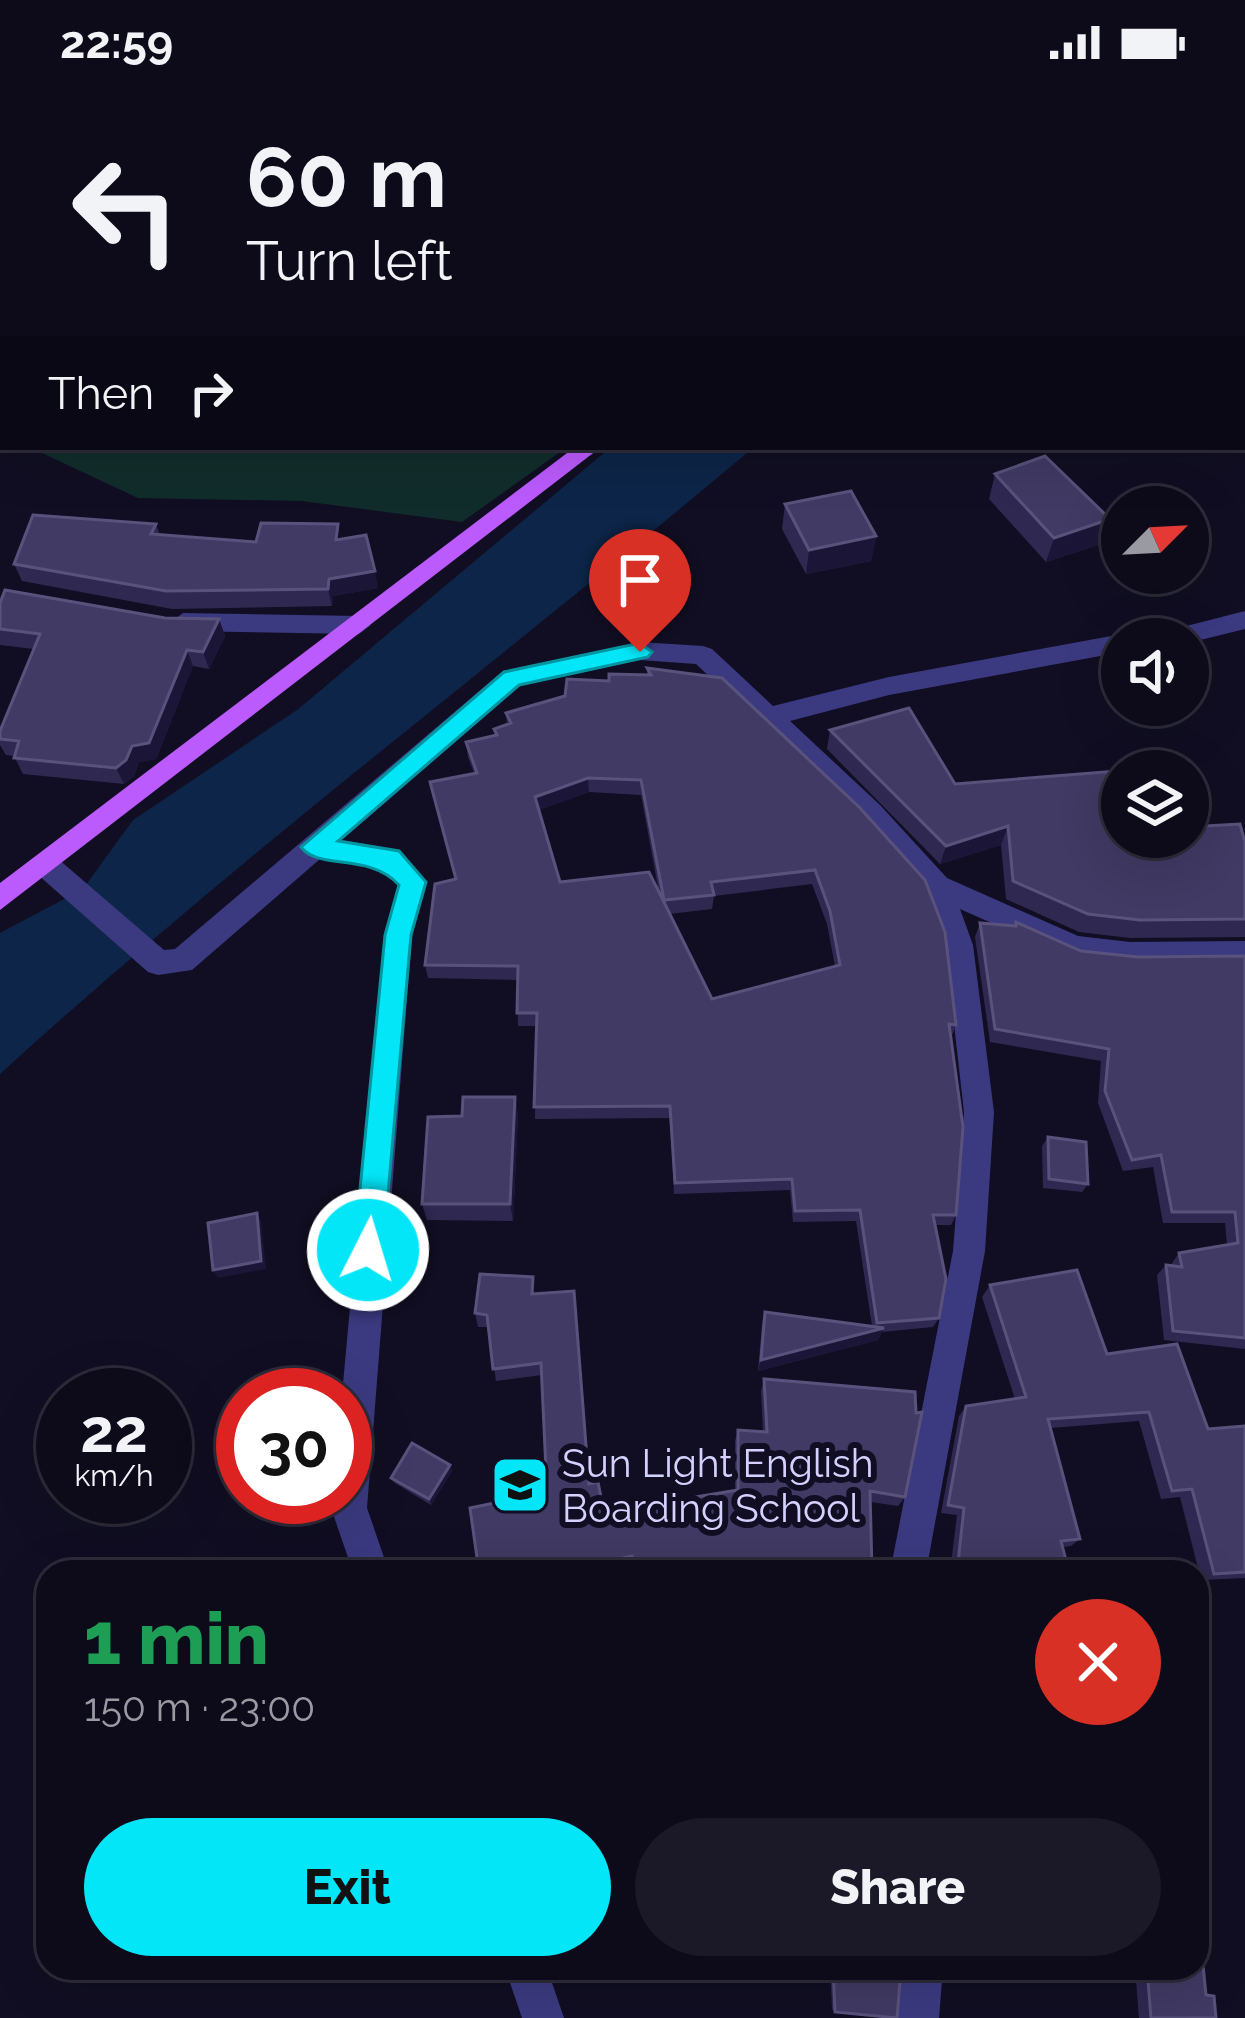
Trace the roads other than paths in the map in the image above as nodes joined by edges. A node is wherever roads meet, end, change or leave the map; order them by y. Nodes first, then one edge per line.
1 (586, 450) edge
2 (151, 618) edge
3 (1245, 620) edge
4 (359, 625) junction
5 (1209, 629) edge
6 (1101, 647) edge
7 (771, 716) junction
8 (314, 847) junction
9 (47, 866) junction
10 (937, 886) junction
11 (0, 899) edge
12 (1245, 953) edge
13 (367, 1560) edge
14 (910, 1560) edge
15 (530, 1980) edge
16 (921, 1980) edge
17 (543, 2018) edge
18 (918, 2018) edge

1 - 4 main road
2 - 4 street
3 - 5 street
4 - 9 main road
6 - 7 street
7 - 8 street
7 - 10 street
8 - 9 street
8 - 13 street
9 - 11 main road
10 - 12 street
10 - 14 street
15 - 17 street
16 - 18 street

